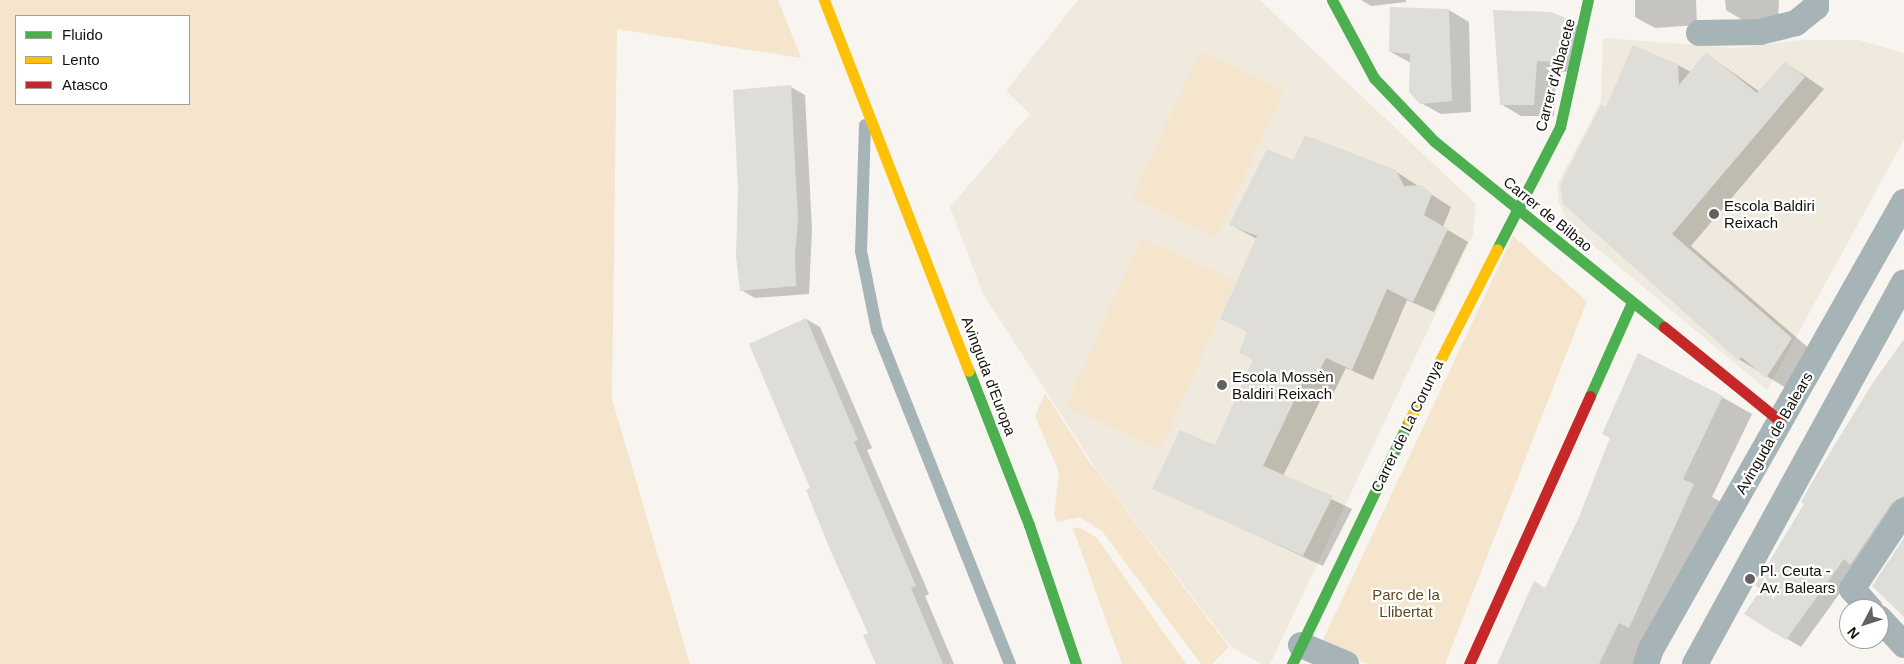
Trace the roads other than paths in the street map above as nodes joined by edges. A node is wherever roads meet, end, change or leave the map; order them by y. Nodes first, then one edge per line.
1 (824, 0) edge
2 (1332, 0) edge
3 (1588, 0) edge
4 (1816, 0) edge
5 (1699, 32) dead end
6 (866, 102) junction
7 (1904, 202) edge
8 (1520, 210) junction
9 (1904, 283) edge
10 (1632, 302) junction
11 (1780, 421) junction
12 (1904, 511) edge
13 (1861, 599) edge
14 (1889, 629) edge
15 (1904, 645) edge
16 (1297, 654) edge
17 (1010, 664) edge
18 (1076, 664) edge
19 (1346, 664) edge
20 (1469, 664) edge
21 (1646, 664) edge
22 (1695, 664) edge

1 - 6 street, Avinguda d'Europa
2 - 8 street, Carrer de Bilbao
3 - 8 street, Carrer d'Albacete
4 - 5 street
6 - 17 lane, Avinguda d'Europa
6 - 18 street, Avinguda d'Europa
7 - 11 street, Avinguda de Balears
8 - 10 street, Carrer de Bilbao
8 - 16 street, Carrer de La Corunya
9 - 22 street
10 - 11 street, Carrer de Bilbao
10 - 20 street
11 - 21 street, Avinguda de Balears
12 - 13 street
14 - 15 street
16 - 19 street, Carrer de La Corunya

